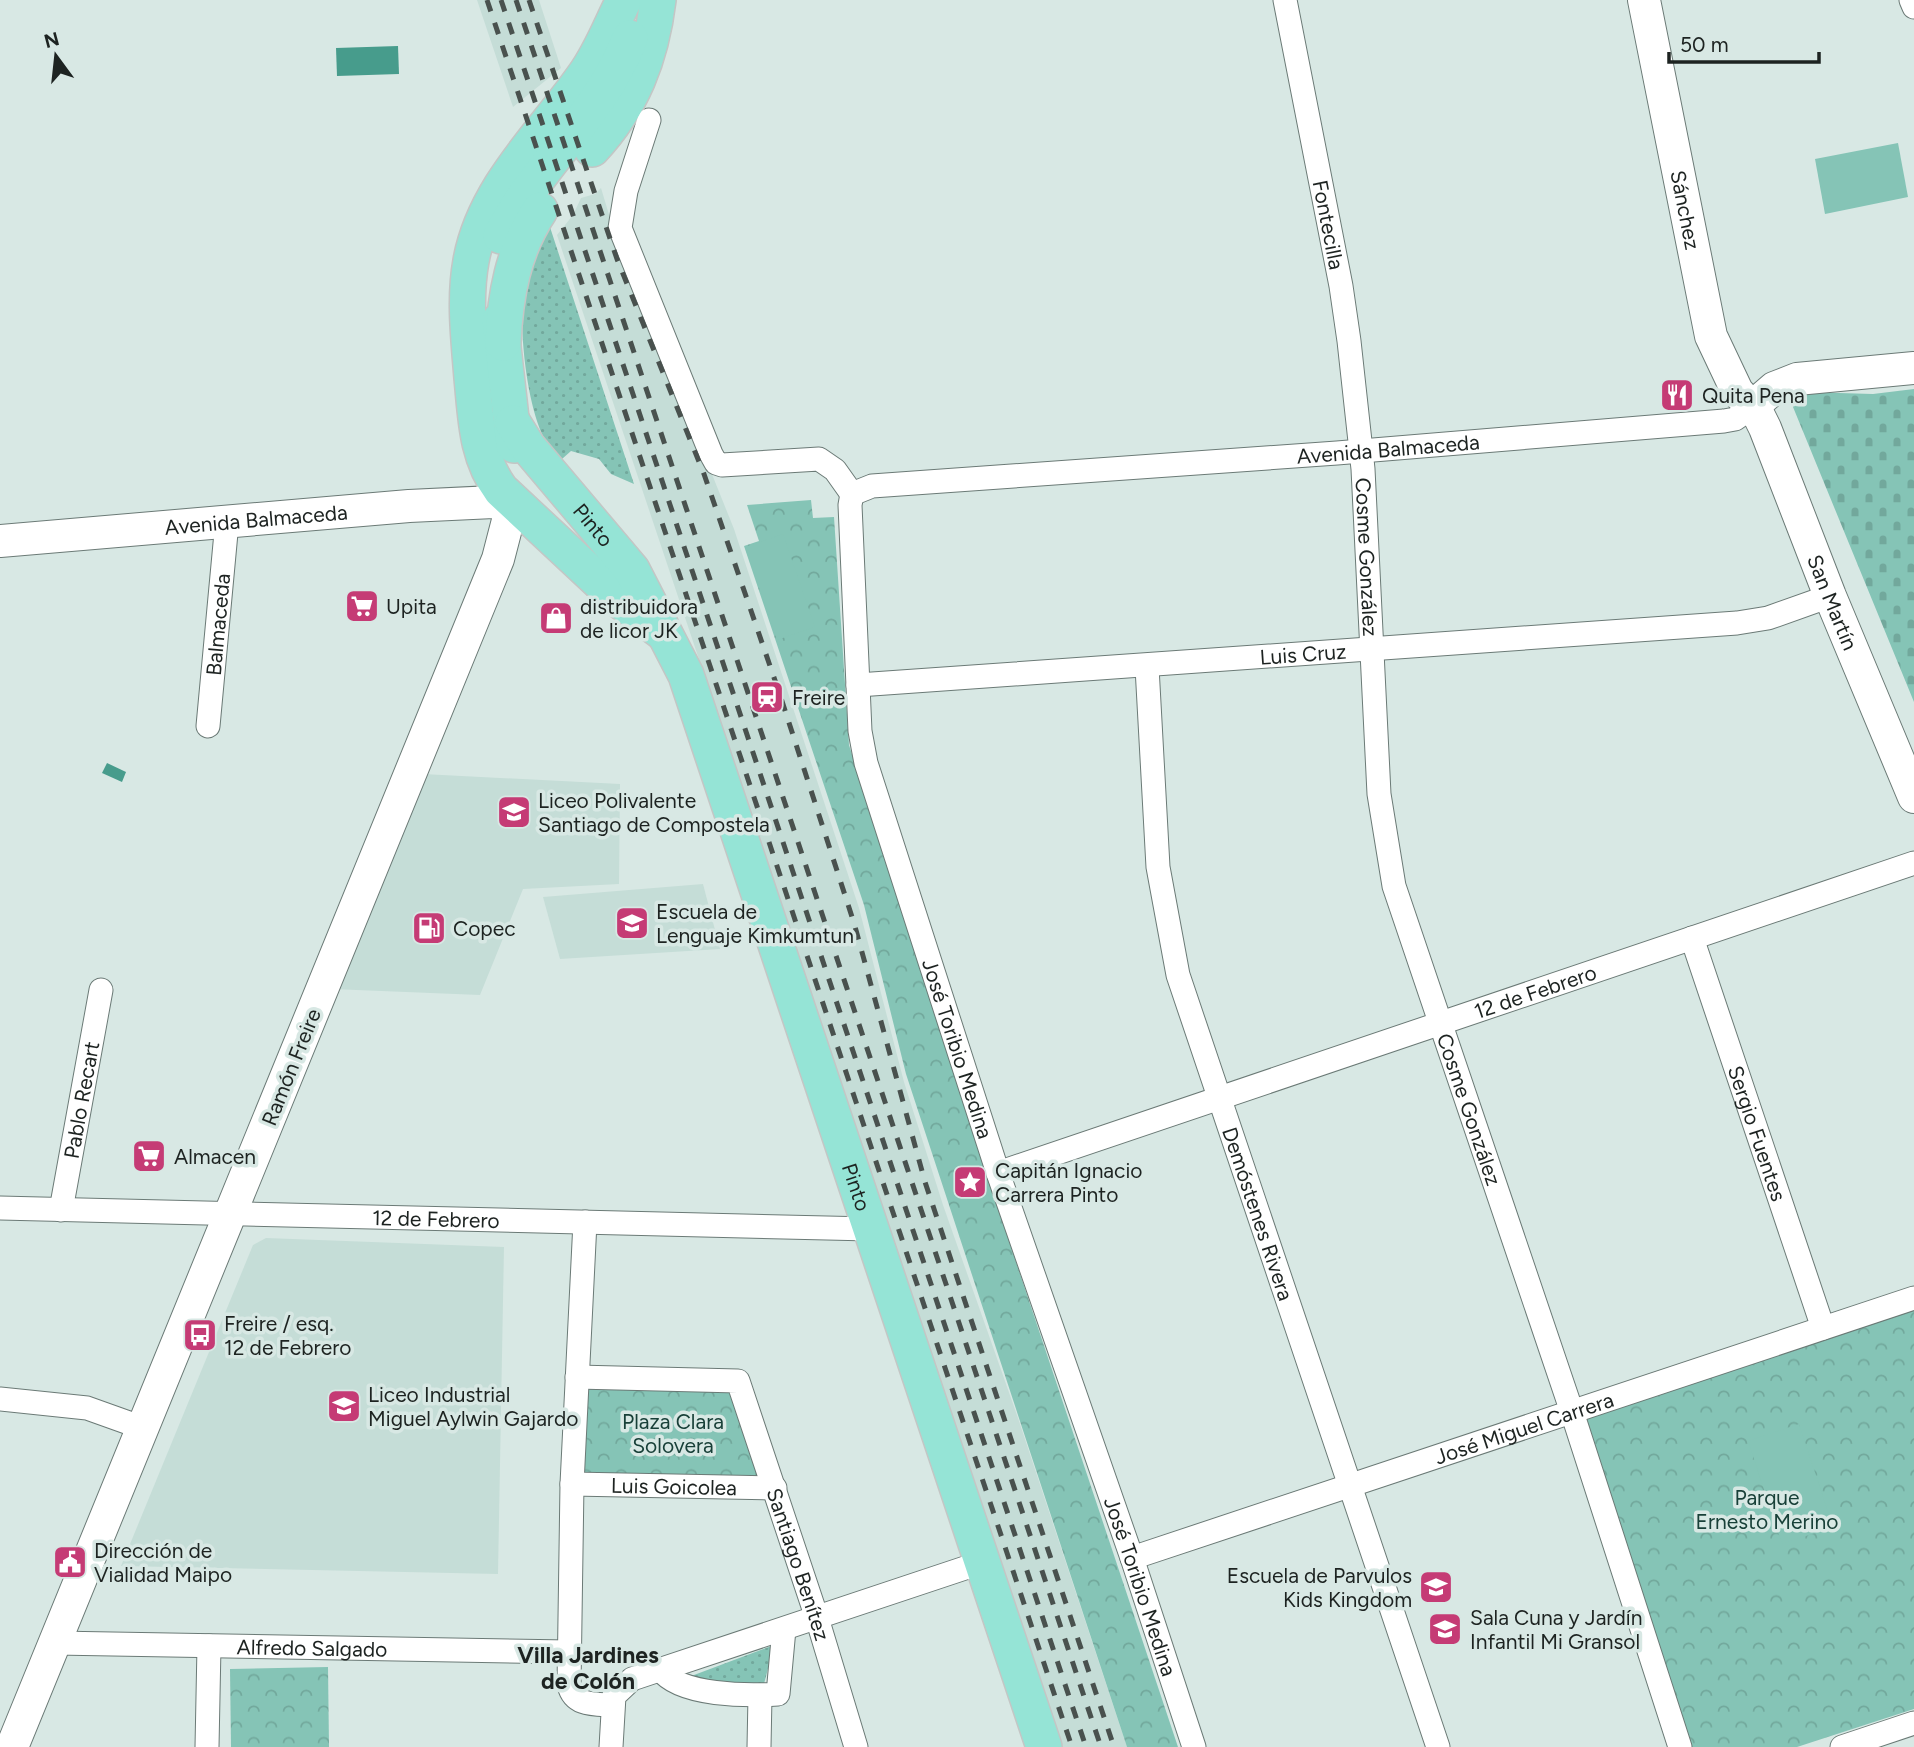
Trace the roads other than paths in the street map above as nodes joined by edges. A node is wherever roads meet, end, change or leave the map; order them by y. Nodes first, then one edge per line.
1 (624, 0) edge
2 (643, 0) edge
3 (658, 0) edge
4 (1285, 0) edge
5 (1644, 0) edge
6 (1911, 0) edge
7 (1914, 7) edge
8 (649, 120) dead end
9 (486, 346) junction
10 (1914, 368) edge
11 (1752, 407) junction
12 (513, 423) junction
13 (1361, 451) junction
14 (852, 494) junction
15 (513, 501) junction
16 (227, 523) junction
17 (0, 541) edge
18 (1830, 596) junction
19 (662, 632) junction
20 (1372, 650) junction
21 (1147, 667) junction
22 (858, 685) junction
23 (208, 726) dead end
24 (1914, 797) edge
25 (1914, 863) edge
26 (1692, 938) junction
27 (100, 990) dead end
28 (1437, 1022) junction
29 (1220, 1097) junction
30 (998, 1173) junction
31 (0, 1208) edge
32 (61, 1210) junction
33 (231, 1215) junction
34 (585, 1222) junction
35 (870, 1229) junction
36 (1914, 1298) edge
37 (1823, 1328) junction
38 (577, 1377) junction
39 (0, 1399) edge
40 (1572, 1412) junction
41 (142, 1428) junction
42 (572, 1484) junction
43 (1350, 1486) junction
44 (775, 1488) junction
45 (1132, 1559) junction
46 (983, 1562) junction
47 (817, 1618) junction
48 (784, 1629) junction
49 (55, 1643) junction
50 (209, 1646) junction
51 (569, 1652) junction
52 (662, 1670) junction
53 (761, 1696) junction
54 (615, 1697) junction
55 (1914, 1723) edge
56 (12, 1747) edge
57 (207, 1747) edge
58 (611, 1747) edge
59 (759, 1747) edge
60 (856, 1747) edge
61 (1044, 1747) edge
62 (1194, 1747) edge
63 (1438, 1747) edge
64 (1679, 1747) edge
65 (1842, 1747) edge

1 - 9 main road
2 - 9 main road
3 - 9 main road
4 - 13 street, Fontecilla
5 - 11 main road, Sánchez
6 - 7 street
8 - 14 street
9 - 12 main road
9 - 15 main road, Pinto
10 - 11 main road, Avenida Balmaceda
11 - 13 street, Avenida Balmaceda
11 - 18 main road, San Martín
12 - 15 main road
12 - 19 main road, Pinto
13 - 14 street, Avenida Balmaceda
13 - 20 street, Cosme González
14 - 22 street, José Toribio Medina
15 - 16 main road, Avenida Balmaceda
15 - 19 main road, Pinto
15 - 33 main road, Ramón Freire
16 - 17 main road, Avenida Balmaceda
16 - 23 street, Balmaceda
18 - 20 street, Luis Cruz
18 - 24 main road, San Martín
19 - 35 main road, Pinto
20 - 21 street, Luis Cruz
20 - 28 street, Cosme González
21 - 22 street, Luis Cruz
21 - 29 street, Demóstenes Rivera
22 - 30 street, José Toribio Medina
25 - 26 street, 12 de Febrero
26 - 28 street, 12 de Febrero
26 - 37 street, Sergio Fuentes
27 - 32 street, Pablo Recart
28 - 29 street, 12 de Febrero
28 - 40 street, Cosme González
29 - 30 street, 12 de Febrero
29 - 43 street, Demóstenes Rivera
30 - 45 street, José Toribio Medina
31 - 32 street, 12 de Febrero
32 - 33 street, 12 de Febrero
33 - 34 street, 12 de Febrero
33 - 41 main road, Ramón Freire
34 - 35 street, 12 de Febrero
34 - 38 street
35 - 46 main road, Pinto
36 - 37 street, José Miguel Carrera
37 - 40 street, José Miguel Carrera
38 - 42 street
38 - 44 street, Santiago Benítez
39 - 41 street
40 - 43 street, José Miguel Carrera
40 - 64 street, Cosme González
41 - 49 main road, Ramón Freire
42 - 44 street, Luis Goicolea
42 - 51 street
43 - 45 street, José Miguel Carrera
43 - 63 street, Demóstenes Rivera
44 - 47 street, Santiago Benítez
45 - 62 street, José Toribio Medina
46 - 47 street
46 - 61 main road, Pinto
47 - 48 street
47 - 60 street, Santiago Benítez
48 - 52 street
48 - 53 street
49 - 50 street, Alfredo Salgado
49 - 56 main road, Ramón Freire
50 - 51 street, Alfredo Salgado
50 - 57 street
51 - 54 street
52 - 53 street
52 - 54 street
53 - 59 street
54 - 58 street
55 - 65 street

